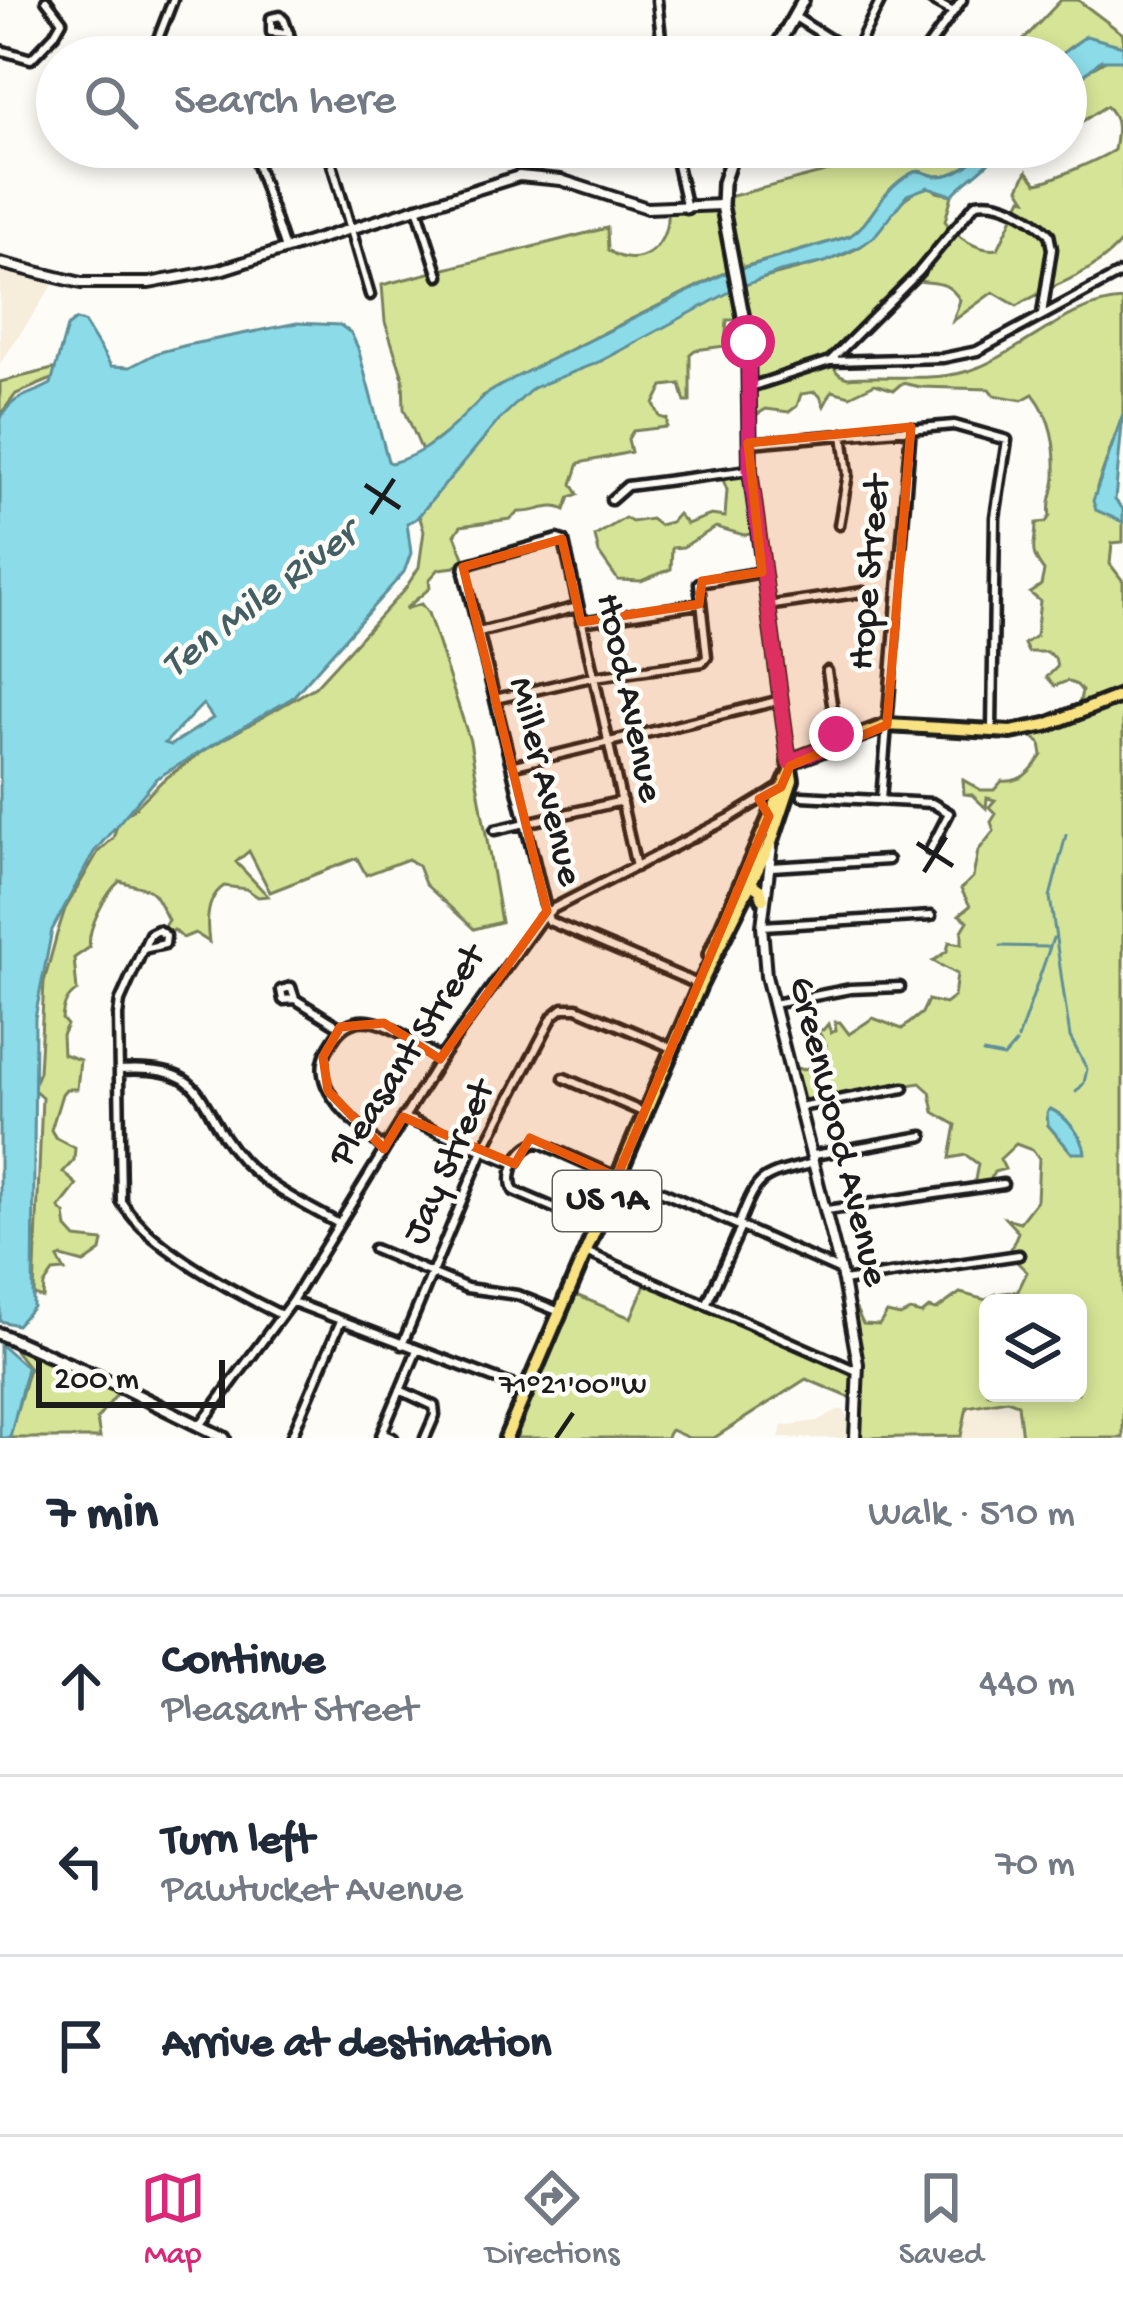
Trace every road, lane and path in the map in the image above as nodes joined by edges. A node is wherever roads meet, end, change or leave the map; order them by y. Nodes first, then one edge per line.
1 (46, 0) edge
2 (172, 0) edge
3 (657, 0) edge
4 (803, 0) edge
5 (881, 0) edge
6 (931, 0) edge
7 (962, 0) edge
8 (953, 12) junction
9 (793, 16) junction
10 (51, 36) edge
11 (159, 36) edge
12 (661, 36) edge
13 (782, 36) edge
14 (824, 36) edge
15 (865, 36) edge
16 (937, 36) edge
17 (0, 50) edge
18 (36, 54) edge
19 (258, 168) edge
20 (333, 168) edge
21 (677, 168) edge
22 (727, 168) edge
23 (722, 205) junction
24 (417, 207) junction
25 (686, 208) junction
26 (352, 228) junction
27 (285, 249) junction
28 (0, 263) edge
29 (1123, 272) edge
30 (439, 275) dead end
31 (370, 295) dead end
32 (1042, 314) junction
33 (830, 361) junction
34 (750, 387) junction
35 (911, 427) junction
36 (843, 434) junction
37 (748, 443) junction
38 (750, 470) junction
39 (610, 500) dead end
40 (839, 525) dead end
41 (463, 567) joint
42 (762, 572) junction
43 (863, 592) dead end
44 (699, 604) junction
45 (767, 606) junction
46 (578, 607) junction
47 (581, 622) junction
48 (479, 632) junction
49 (827, 670) dead end
50 (592, 678) junction
51 (1123, 695) edge
52 (495, 699) junction
53 (781, 700) junction
54 (886, 724) junction
55 (992, 733) junction
56 (608, 742) junction
57 (838, 743) junction
58 (511, 766) junction
59 (789, 767) junction
60 (782, 787) junction
61 (802, 796) dead end
62 (622, 800) junction
63 (881, 800) junction
64 (749, 808) junction
65 (770, 816) junction
66 (525, 824) junction
67 (495, 830) dead end
68 (772, 840) junction
69 (930, 850) dead end
70 (888, 860) dead end
71 (636, 867) junction
72 (771, 867) junction
73 (746, 879) junction
74 (764, 899) junction
75 (547, 914) junction
76 (931, 916) dead end
77 (762, 926) junction
78 (143, 949) dead end
79 (700, 985) junction
80 (899, 987) dead end
81 (296, 998) dead end
82 (773, 1004) junction
83 (340, 1027) junction
84 (672, 1048) junction
85 (440, 1059) junction
86 (119, 1070) junction
87 (564, 1078) dead end
88 (904, 1088) dead end
89 (799, 1107) junction
90 (645, 1113) junction
91 (403, 1117) junction
92 (922, 1136) dead end
93 (384, 1149) junction
94 (483, 1150) junction
95 (814, 1159) junction
96 (515, 1164) junction
97 (618, 1174) junction
98 (1003, 1184) dead end
99 (827, 1210) junction
100 (338, 1223) junction
101 (596, 1226) junction
102 (739, 1227) junction
103 (374, 1249) dead end
104 (586, 1252) junction
105 (1019, 1255) dead end
106 (431, 1273) junction
107 (842, 1276) junction
108 (292, 1301) junction
109 (706, 1305) junction
110 (560, 1312) junction
111 (281, 1315) junction
112 (341, 1322) junction
113 (1, 1335) edge
114 (401, 1345) junction
115 (417, 1350) junction
116 (858, 1371) junction
117 (400, 1390) junction
118 (525, 1390) junction
119 (199, 1426) junction
120 (381, 1436) edge
121 (192, 1438) edge
122 (224, 1438) edge
123 (291, 1438) edge
124 (393, 1438) edge
125 (425, 1438) edge
126 (506, 1438) edge
127 (855, 1438) edge

1 - 10 street
2 - 11 street
3 - 12 street
4 - 9 main road
5 - 15 street
6 - 8 street
7 - 8 street
8 - 16 street
9 - 13 main road
9 - 14 street
17 - 18 street
19 - 27 street
20 - 26 street
21 - 25 street
22 - 23 main road
23 - 25 street
23 - 34 main road
24 - 25 street
24 - 26 street
24 - 30 street
26 - 27 street
26 - 31 street
27 - 28 street
29 - 32 street
32 - 33 street
32 - 33 street
33 - 34 street
34 - 37 main road
35 - 36 street
35 - 54 street, Hope Street
35 - 55 street
36 - 37 street
36 - 40 street
37 - 38 main road
38 - 39 street
38 - 42 main road
41 - 46 street, Hood Avenue
41 - 48 street, Miller Avenue
42 - 44 street
42 - 45 main road
43 - 45 street
44 - 47 street
44 - 50 street
45 - 53 main road
46 - 47 street, Hood Avenue
46 - 48 street
47 - 50 street, Hood Avenue
48 - 52 street, Miller Avenue
49 - 57 street
50 - 52 street
50 - 56 street, Hood Avenue
51 - 55 main road
52 - 58 street, Miller Avenue
53 - 56 street
53 - 59 main road
54 - 55 main road
54 - 57 main road
54 - 63 street, Hope Street
56 - 58 street
56 - 62 street, Hood Avenue
57 - 59 main road
58 - 66 street, Miller Avenue
59 - 60 main road, US 1A
59 - 68 main road, US 1A
60 - 64 street, Pleasant Street
60 - 65 main road, US 1A
61 - 63 street
62 - 66 street
62 - 71 street, Hood Avenue
63 - 69 street
64 - 65 street
64 - 71 street, Pleasant Street
65 - 73 main road, US 1A
66 - 67 street
66 - 75 street, Miller Avenue
68 - 72 street, Greenwood Avenue
68 - 73 main road, US 1A
70 - 72 street
71 - 75 street, Pleasant Street
72 - 74 street, Greenwood Avenue
73 - 74 main road
73 - 79 main road, US 1A
74 - 77 street, Greenwood Avenue
75 - 79 street, Miller Avenue
75 - 85 street, Pleasant Street
76 - 77 street
77 - 82 street, Greenwood Avenue
78 - 86 street
79 - 84 main road, US 1A
80 - 82 street
81 - 83 street
82 - 89 street, Greenwood Avenue
83 - 85 street
83 - 93 street
84 - 90 main road, US 1A
84 - 94 street, Jay Street
85 - 91 street, Pleasant Street
86 - 100 street
86 - 111 street
87 - 90 street
88 - 89 street
89 - 95 street, Greenwood Avenue
90 - 97 main road, US 1A
91 - 93 street, Pleasant Street
91 - 94 street
92 - 95 street
93 - 100 street, Pleasant Street
94 - 96 street
94 - 106 street, Jay Street
95 - 99 street, Greenwood Avenue
95 - 102 street
96 - 97 street
96 - 101 street
97 - 101 main road, US 1A
97 - 102 street
98 - 99 street
99 - 107 street, Greenwood Avenue
100 - 108 street, Pleasant Street
101 - 104 main road, US 1A
102 - 107 street
102 - 109 street
103 - 106 street
104 - 109 street
104 - 110 main road, US 1A
105 - 107 street
106 - 110 street
106 - 114 street, Jay Street
107 - 116 street, Greenwood Avenue
108 - 111 street, Pleasant Street
108 - 112 street
109 - 116 street
110 - 118 main road, US 1A
111 - 119 street, Pleasant Street
112 - 114 street
112 - 123 street
113 - 119 main road
114 - 115 street
115 - 117 street
115 - 118 street
116 - 127 street, Greenwood Avenue
117 - 120 street
117 - 125 street
118 - 126 main road, US 1A
119 - 121 street
119 - 122 main road
120 - 124 street

